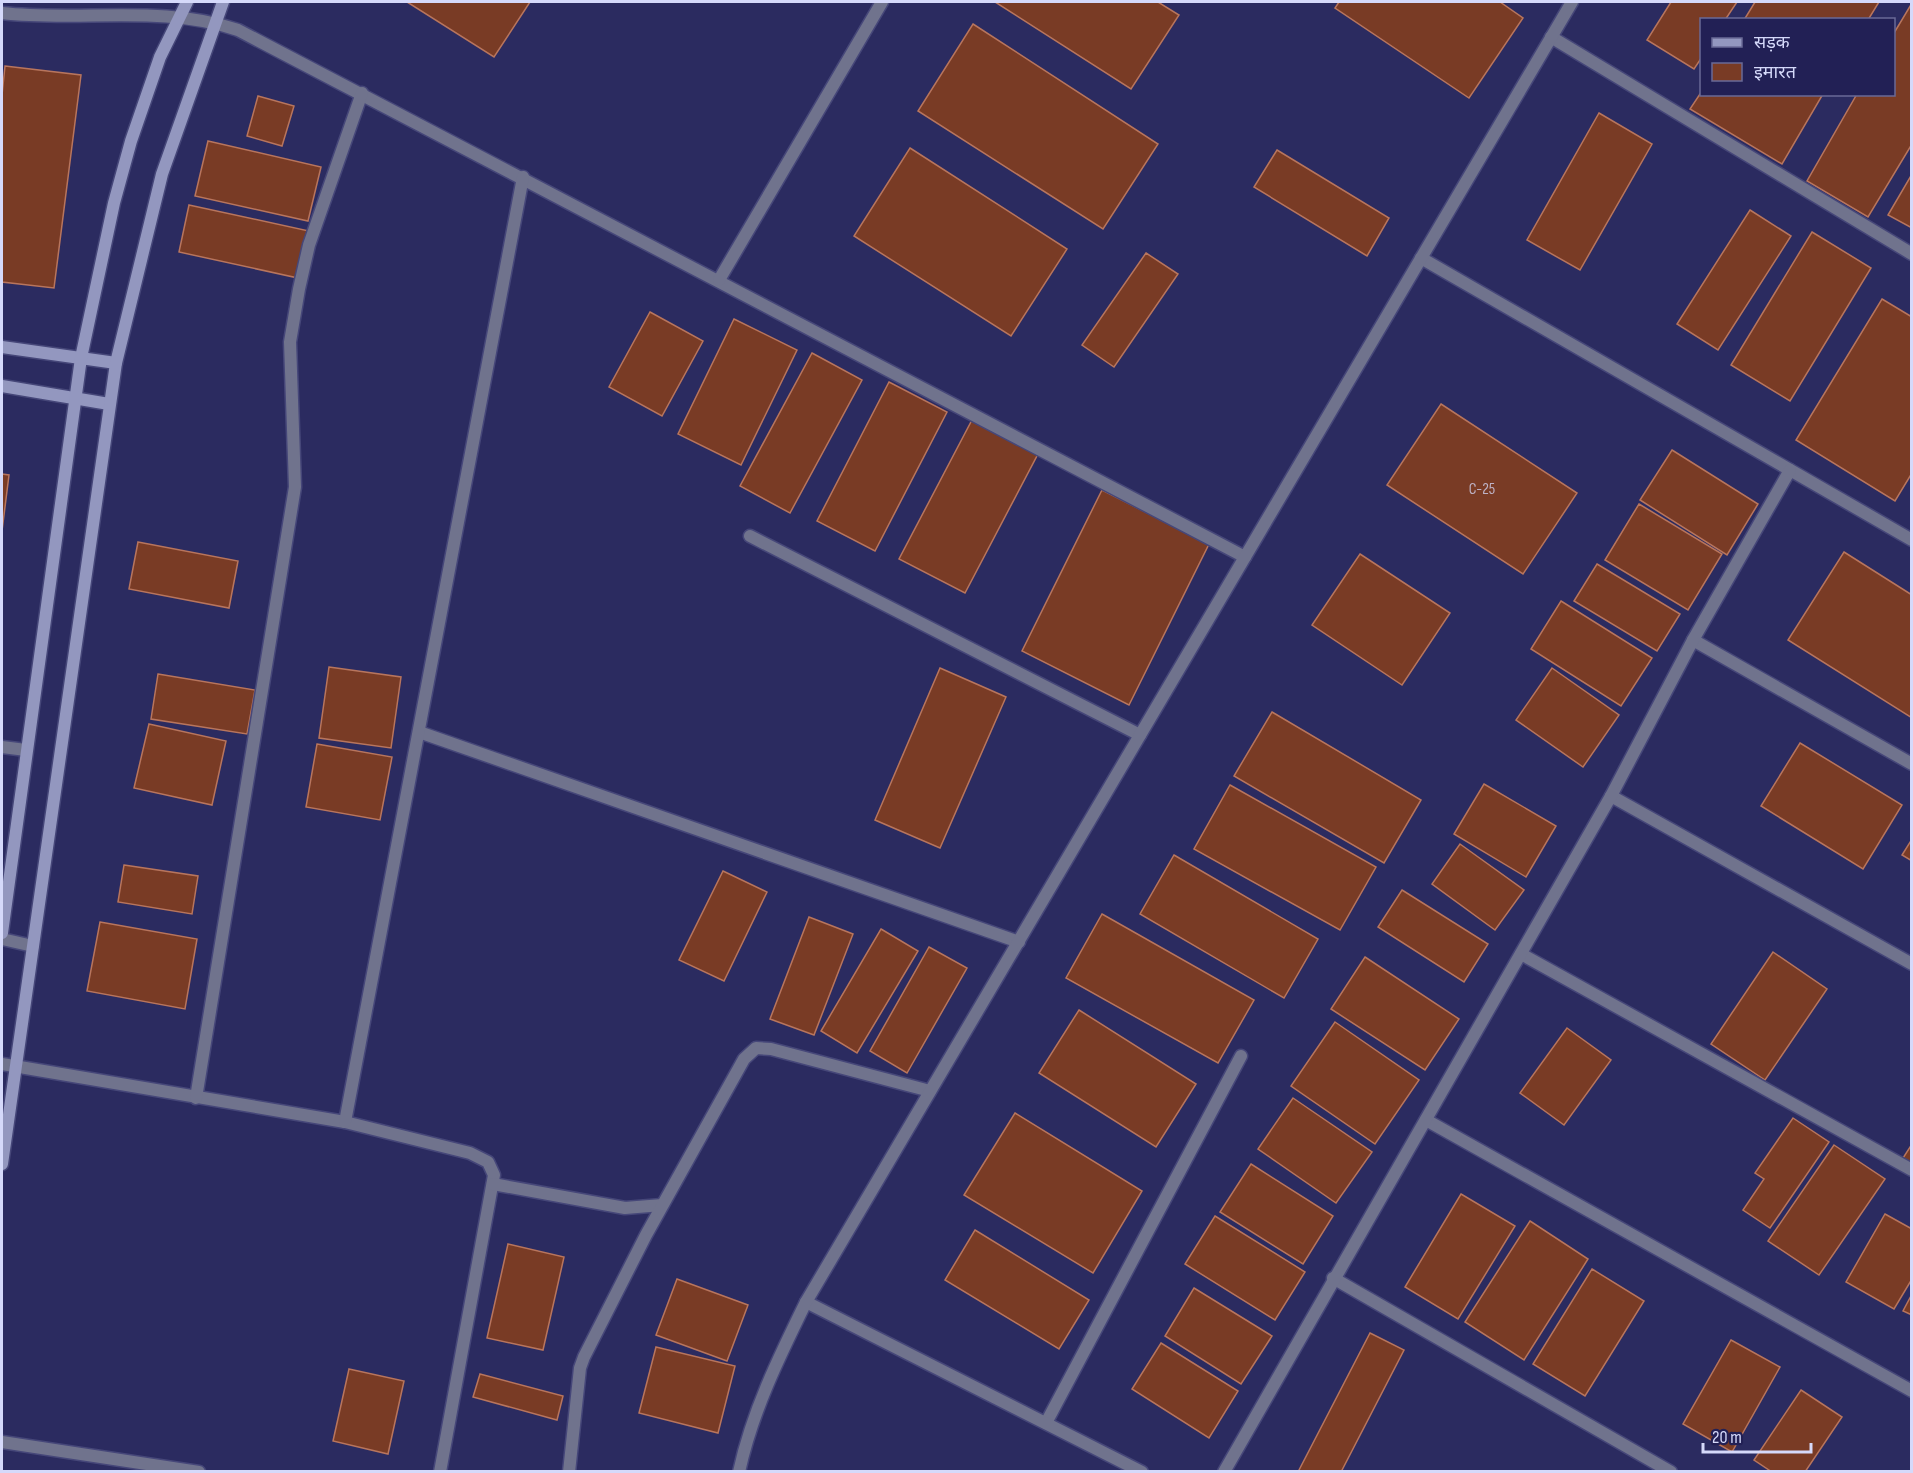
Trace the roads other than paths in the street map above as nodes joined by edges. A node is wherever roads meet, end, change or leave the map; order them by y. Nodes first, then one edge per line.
1 (187, 2) edge
2 (223, 2) edge
3 (882, 2) edge
4 (1572, 2) edge
5 (2, 14) edge
6 (178, 16) junction
7 (214, 21) junction
8 (1551, 37) junction
9 (362, 93) junction
10 (523, 177) junction
11 (1911, 254) edge
12 (1421, 258) junction
13 (718, 280) junction
14 (2, 347) edge
15 (81, 358) junction
16 (116, 363) junction
17 (2, 386) edge
18 (74, 397) junction
19 (109, 404) junction
20 (1790, 470) junction
21 (750, 536) dead end
22 (1911, 540) edge
23 (1245, 557) junction
24 (1693, 640) junction
25 (419, 732) junction
26 (1140, 735) junction
27 (2, 747) edge
28 (26, 750) junction
29 (1911, 764) edge
30 (1611, 795) junction
31 (2, 933) edge
32 (2, 939) edge
33 (1019, 942) junction
34 (33, 946) junction
35 (1521, 954) junction
36 (1911, 964) edge
37 (1240, 1056) dead end
38 (2, 1064) edge
39 (16, 1067) junction
40 (930, 1092) junction
41 (196, 1098) junction
42 (1426, 1120) junction
43 (345, 1122) junction
44 (2, 1164) edge
45 (1911, 1170) edge
46 (493, 1184) junction
47 (662, 1205) junction
48 (1333, 1278) junction
49 (806, 1302) junction
50 (1911, 1391) edge
51 (1046, 1423) junction
52 (2, 1442) edge
53 (199, 1472) edge
54 (440, 1472) edge
55 (569, 1472) edge
56 (739, 1472) edge
57 (1142, 1472) edge
58 (1224, 1472) edge
59 (1671, 1472) edge

1 - 6 street
2 - 7 street
3 - 13 street
4 - 8 street
5 - 6 street
6 - 7 street
6 - 15 street
7 - 9 street
7 - 16 street
8 - 11 street
8 - 12 street
9 - 10 street
9 - 41 street
10 - 13 street
10 - 25 street
12 - 20 street
12 - 23 street
13 - 23 street
14 - 15 street
15 - 16 street
15 - 18 street
16 - 19 street
17 - 18 street
18 - 19 street
18 - 28 street
19 - 34 street
20 - 22 street
20 - 24 street
21 - 26 street
23 - 26 street
24 - 29 street
24 - 30 street
25 - 33 street
25 - 43 street
26 - 33 street
27 - 28 street
28 - 31 street
30 - 35 street
30 - 36 street
32 - 34 street
33 - 40 street
34 - 39 street
35 - 42 street
35 - 45 street
37 - 51 street
38 - 39 street
39 - 41 street
39 - 44 street
40 - 47 street
40 - 49 street
41 - 43 street
42 - 48 street
42 - 50 street
43 - 46 street
46 - 47 street
46 - 54 street
47 - 55 street
48 - 58 street
48 - 59 street
49 - 51 street
49 - 56 street
51 - 57 street
52 - 53 street

